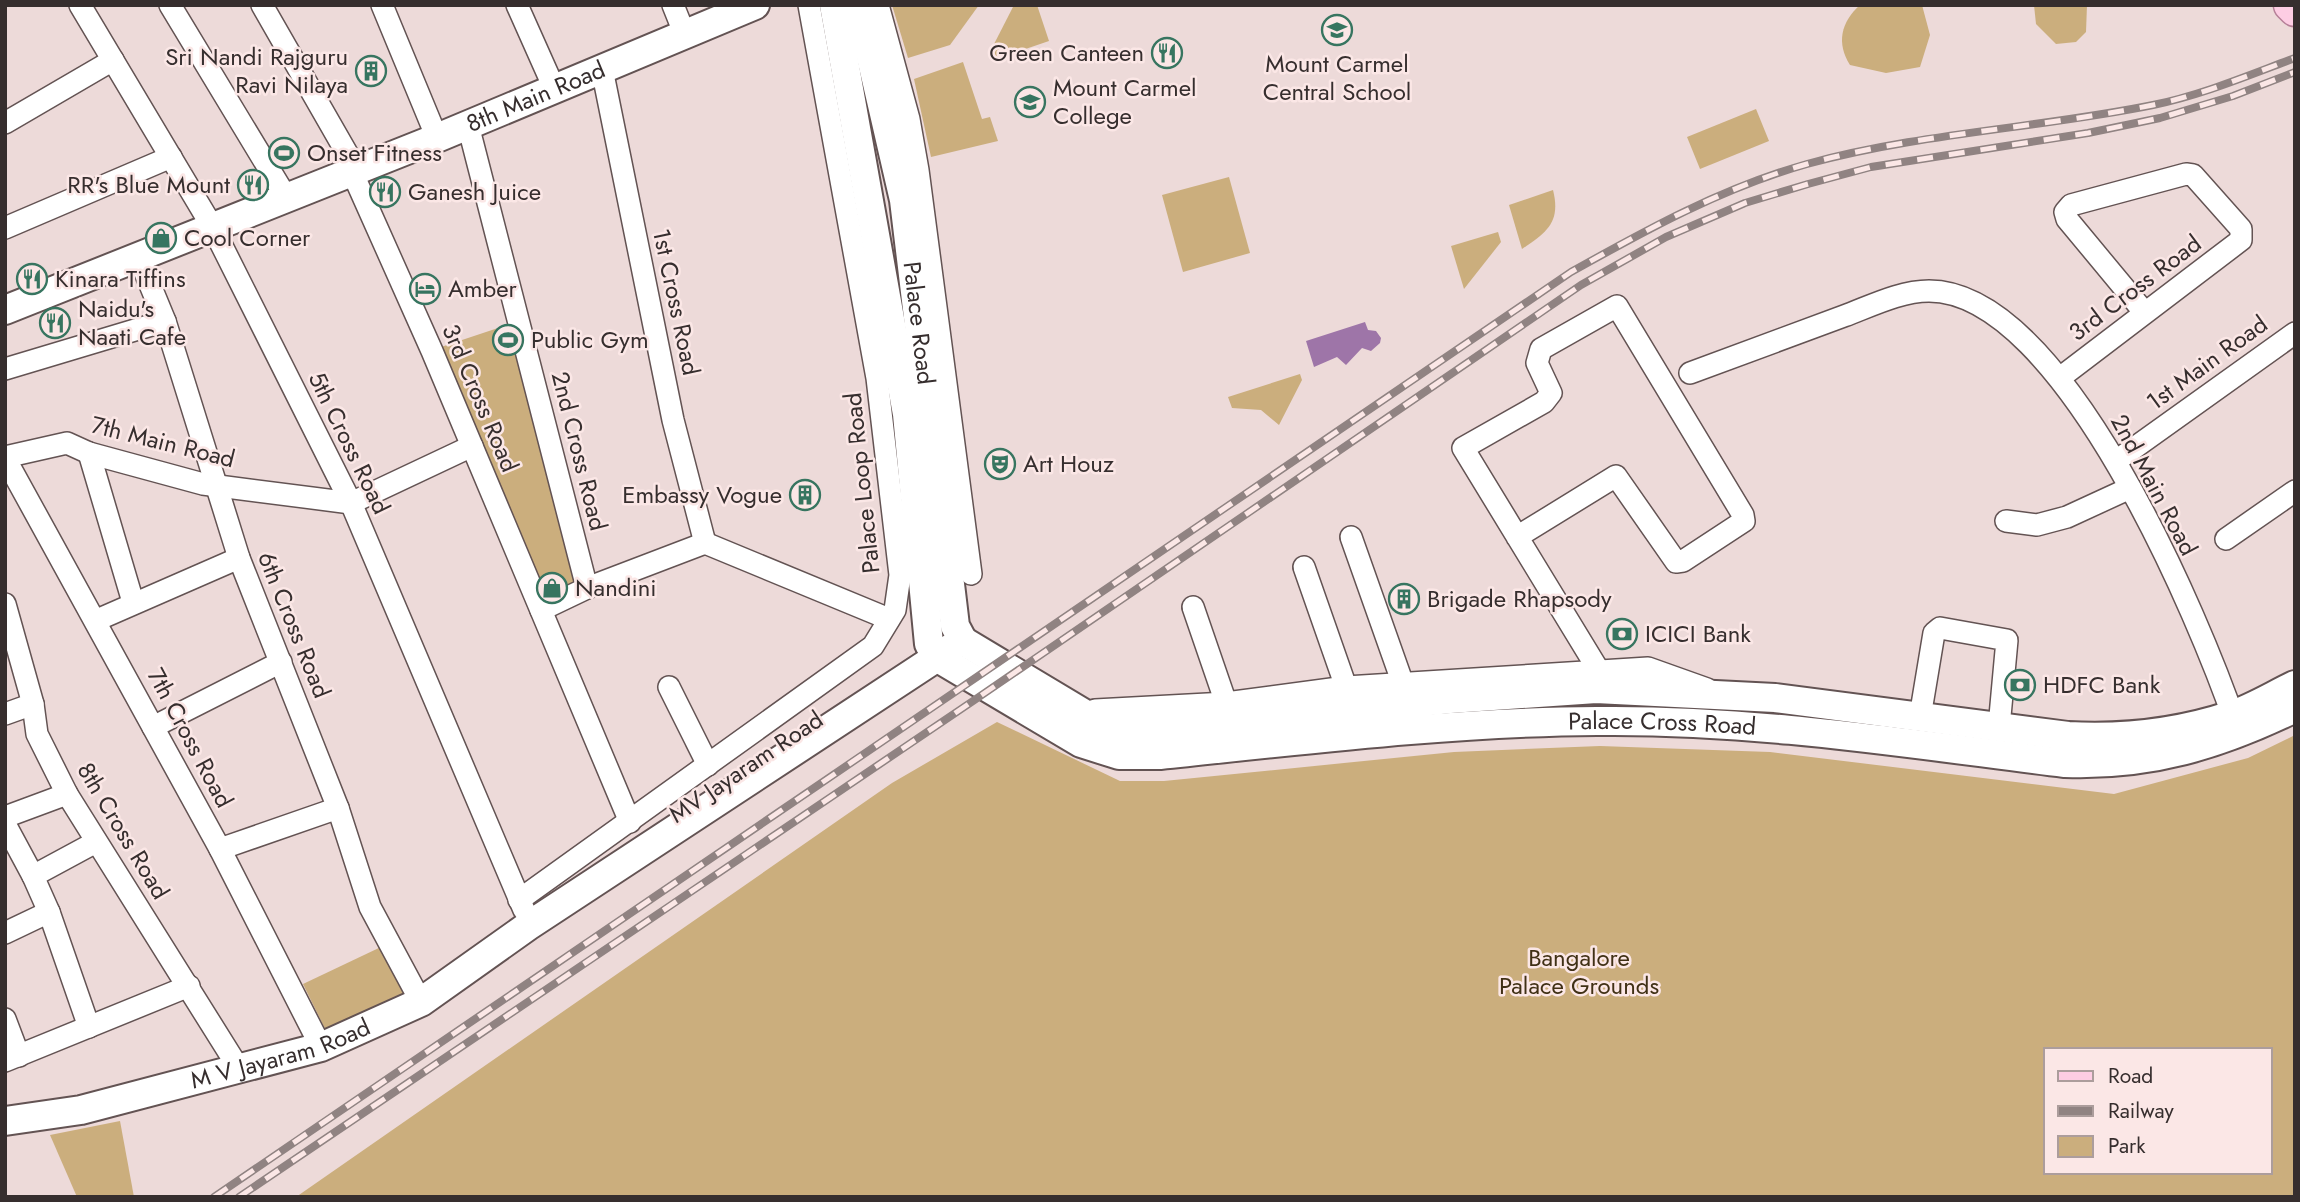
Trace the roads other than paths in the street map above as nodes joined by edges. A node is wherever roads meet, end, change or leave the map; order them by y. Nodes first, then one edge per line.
1 (80, 5) edge
2 (170, 5) edge
3 (262, 5) edge
4 (382, 5) edge
5 (517, 5) edge
6 (673, 5) edge
7 (755, 5) edge
8 (808, 5) edge
9 (834, 5) edge
10 (859, 5) edge
11 (877, 5) edge
12 (2290, 5) edge
13 (2295, 10) edge
14 (685, 35) junction
15 (113, 60) junction
16 (602, 69) junction
17 (554, 88) junction
18 (5, 122) edge
19 (468, 125) junction
20 (437, 138) junction
21 (171, 157) junction
22 (356, 169) junction
23 (286, 197) junction
24 (5, 228) edge
25 (213, 228) junction
26 (139, 258) junction
27 (5, 310) edge
28 (2145, 313) junction
29 (165, 321) junction
30 (2295, 333) edge
31 (5, 369) edge
32 (1690, 373) dead end
33 (2061, 377) junction
34 (472, 446) junction
35 (89, 453) junction
36 (5, 457) edge
37 (2116, 460) junction
38 (215, 485) junction
39 (2130, 488) junction
40 (2295, 491) edge
41 (351, 503) junction
42 (2006, 521) dead end
43 (1351, 537) dead end
44 (1517, 537) junction
45 (2226, 539) dead end
46 (705, 543) junction
47 (239, 558) junction
48 (1304, 567) dead end
49 (971, 574) dead end
50 (587, 588) junction
51 (133, 602) junction
52 (5, 604) edge
53 (1193, 607) dead end
54 (541, 610) junction
55 (889, 619) junction
56 (97, 620) junction
57 (959, 633) junction
58 (933, 651) junction
59 (281, 662) junction
60 (1599, 671) junction
61 (1402, 684) junction
62 (2295, 685) edge
63 (669, 687) dead end
64 (1346, 687) junction
65 (1721, 695) junction
66 (1775, 698) junction
67 (1045, 699) junction
68 (1226, 703) junction
69 (33, 704) junction
70 (2295, 708) edge
71 (1095, 710) dead end
72 (5, 714) edge
73 (1920, 717) junction
74 (2236, 725) junction
75 (153, 727) junction
76 (1772, 727) junction
77 (1999, 727) junction
78 (708, 765) junction
79 (67, 794) junction
80 (338, 808) junction
81 (5, 817) edge
82 (630, 822) junction
83 (5, 824) edge
84 (96, 842) junction
85 (220, 849) junction
86 (33, 876) junction
87 (49, 912) junction
88 (531, 914) junction
89 (5, 933) edge
90 (189, 986) junction
91 (421, 1002) junction
92 (5, 1019) edge
93 (89, 1027) junction
94 (321, 1047) junction
95 (12, 1059) edge
96 (239, 1067) junction
97 (5, 1121) edge

1 - 15 street, 5th Cross Road
2 - 23 street
3 - 22 street, 3rd Cross Road
4 - 20 street
5 - 17 street
6 - 14 street
7 - 14 street, 8th Main Road
8 - 55 street, Palace Loop Road
9 - 58 street, Palace Road
10 - 57 street, Palace Road
11 - 49 street
12 - 13 main road
14 - 16 street, 8th Main Road
15 - 18 street
15 - 21 street, 5th Cross Road
16 - 17 street, 8th Main Road
16 - 46 street, 1st Cross Road
17 - 19 street, 8th Main Road
19 - 20 street, 8th Main Road
19 - 50 street, 2nd Cross Road
20 - 22 street, 8th Main Road
21 - 24 street
21 - 25 street, 5th Cross Road
22 - 23 street, 8th Main Road
22 - 34 street, 3rd Cross Road
23 - 25 street, 8th Main Road
25 - 26 street, 8th Main Road
25 - 41 street, 5th Cross Road
26 - 27 street, 8th Main Road
26 - 29 street, 6th Cross Road
28 - 28 street, 3rd Cross Road
28 - 33 street, 3rd Cross Road
29 - 31 street
29 - 38 street, 6th Cross Road
30 - 37 street, 1st Main Road
32 - 33 street, 2nd Main Road
33 - 37 street, 2nd Main Road
34 - 41 street
34 - 54 street, 3rd Cross Road
35 - 36 street, 7th Main Road
35 - 38 street, 7th Main Road
35 - 51 street
36 - 56 street, 7th Cross Road
37 - 39 street, 2nd Main Road
38 - 41 street, 7th Main Road
38 - 47 street, 6th Cross Road
39 - 42 street
39 - 74 street, 2nd Main Road
40 - 45 street
41 - 88 street, 5th Cross Road
43 - 61 street
44 - 44 street
44 - 60 street
46 - 50 street
46 - 55 street
47 - 51 street
47 - 59 street, 6th Cross Road
48 - 64 street
50 - 54 street
51 - 56 street
52 - 69 street, 8th Cross Road
53 - 68 street
54 - 82 street, 3rd Cross Road
55 - 78 street, Palace Loop Road
56 - 75 street, 7th Cross Road
57 - 58 street, MV Jayaram Road
57 - 67 street
58 - 67 street
58 - 88 street, MV Jayaram Road
59 - 75 street
59 - 80 street, 6th Cross Road
60 - 61 street
60 - 65 street
61 - 64 street
62 - 74 street, Palace Cross Road
63 - 78 street
64 - 68 street
65 - 66 street, Palace Cross Road
65 - 67 street, Palace Cross Road
66 - 73 street, Palace Cross Road
66 - 76 street
67 - 76 street, Palace Cross Road
68 - 71 street
69 - 72 street
69 - 79 street, 8th Cross Road
70 - 74 street, Palace Cross Road
73 - 77 street, Palace Cross Road
73 - 77 street
74 - 76 street, Palace Cross Road
74 - 77 street, Palace Cross Road
75 - 85 street, 7th Cross Road
78 - 82 street, Palace Loop Road
79 - 81 street
79 - 84 street, 8th Cross Road
80 - 85 street
80 - 91 street, 6th Cross Road
82 - 88 street, Palace Loop Road
83 - 86 street
84 - 86 street
84 - 90 street, 8th Cross Road
85 - 94 street, 7th Cross Road
86 - 87 street
87 - 89 street
87 - 93 street
88 - 91 street, M V Jayaram Road
90 - 93 street
90 - 96 street, 8th Cross Road
91 - 94 street, M V Jayaram Road
92 - 95 street
93 - 95 street
94 - 96 street, M V Jayaram Road
96 - 97 street, M V Jayaram Road

